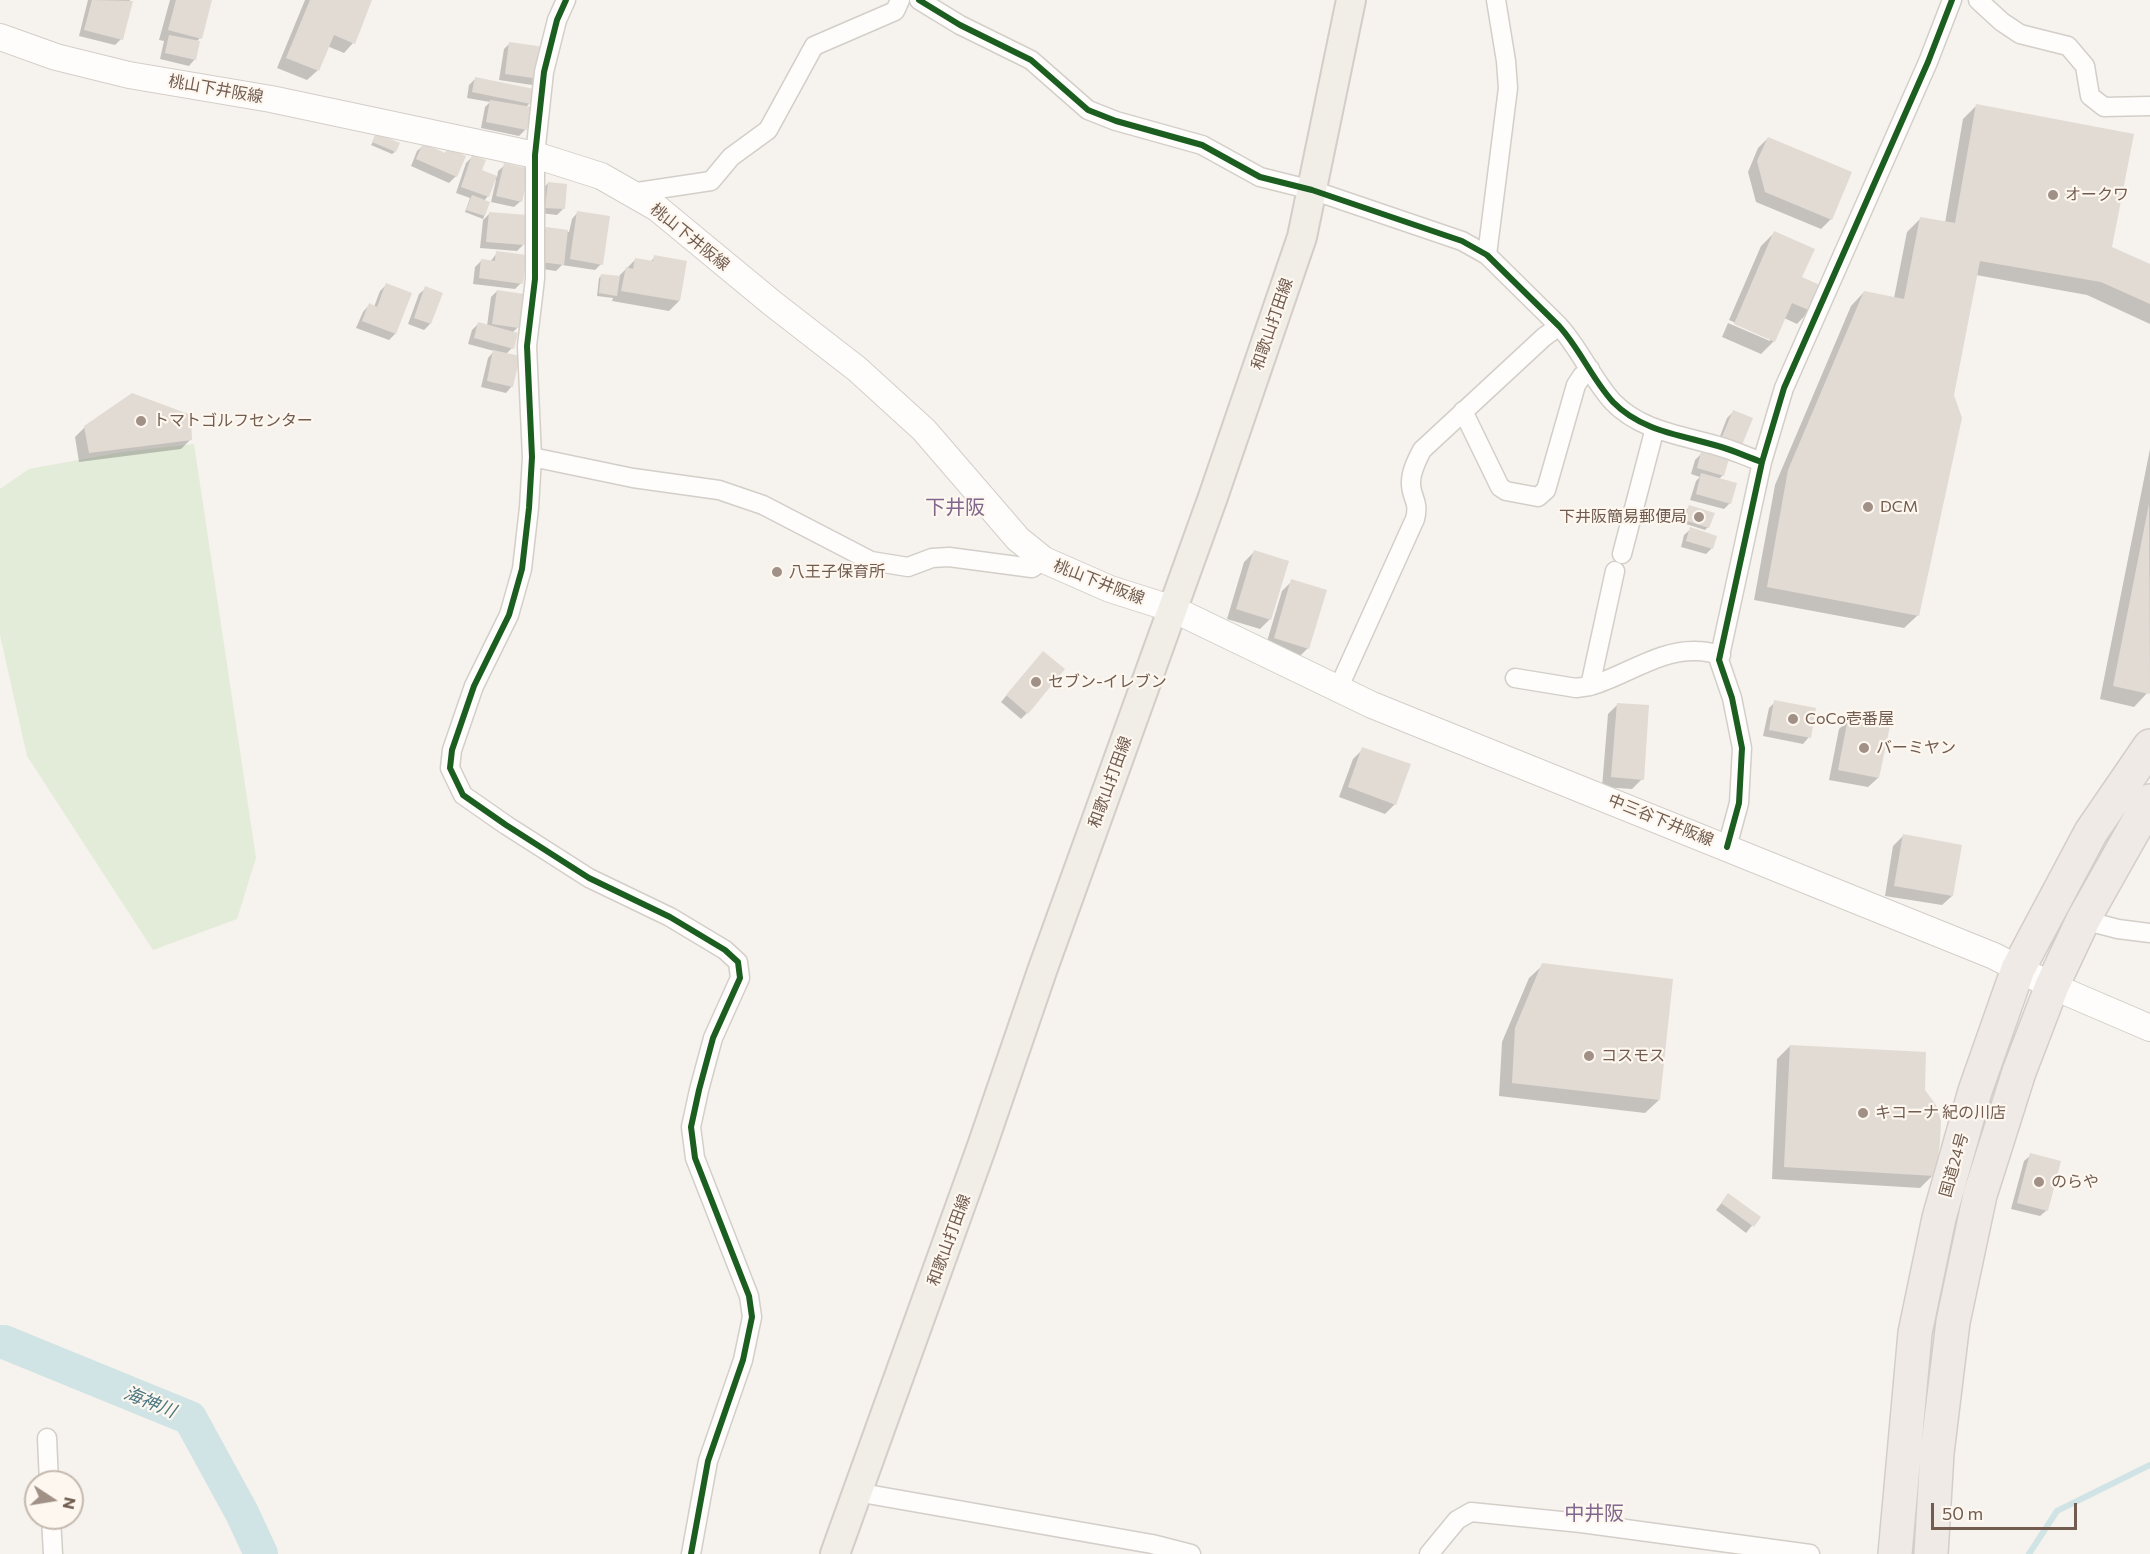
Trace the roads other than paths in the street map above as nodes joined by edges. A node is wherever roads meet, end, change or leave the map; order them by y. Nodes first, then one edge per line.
1 (566, 0) edge
2 (900, 0) edge
3 (919, 0) edge
4 (1351, 0) edge
5 (1496, 0) edge
6 (1952, 0) edge
7 (1978, 0) edge
8 (0, 37) edge
9 (2150, 106) edge
10 (535, 155) junction
11 (1312, 190) junction
12 (631, 193) junction
13 (1487, 255) junction
14 (1559, 326) junction
15 (1590, 369) junction
16 (1463, 411) junction
17 (1655, 429) junction
18 (532, 457) junction
19 (1762, 462) junction
20 (1044, 560) junction
21 (1173, 609) junction
22 (1721, 655) junction
23 (1515, 678) dead end
24 (1590, 686) junction
25 (1338, 689) junction
26 (2150, 746) edge
27 (2150, 801) edge
28 (1727, 847) junction
29 (2083, 920) junction
30 (2150, 933) edge
31 (2018, 969) junction
32 (2052, 986) junction
33 (2150, 1028) edge
34 (47, 1438) dead end
35 (49, 1470) edge
36 (856, 1492) junction
37 (52, 1530) edge
38 (53, 1554) edge
39 (691, 1554) edge
40 (835, 1554) edge
41 (1191, 1554) edge
42 (1429, 1554) edge
43 (1810, 1554) edge
44 (1895, 1554) edge
45 (1931, 1554) edge

1 - 10 street
2 - 12 street
3 - 11 street
4 - 11 main road, 和歌山打田線
5 - 13 street
6 - 19 street
7 - 9 street
8 - 10 main road, 桃山下井阪線
10 - 12 main road, 桃山下井阪線
10 - 18 street
11 - 13 street
11 - 21 main road, 和歌山打田線
12 - 20 main road, 桃山下井阪線
13 - 14 street
14 - 15 street
14 - 16 street
15 - 16 street
15 - 17 street
16 - 25 street
17 - 19 street
17 - 24 street
18 - 20 street
18 - 39 street
19 - 22 street
20 - 21 main road, 桃山下井阪線
21 - 25 main road, 中三谷下井阪線
21 - 36 main road, 和歌山打田線
22 - 24 street
22 - 28 street
23 - 24 street
25 - 28 main road, 中三谷下井阪線
26 - 31 highway, 国道24号
27 - 29 highway, 国道24号
28 - 31 main road, 中三谷下井阪線
29 - 30 street
29 - 32 highway, 国道24号
31 - 32 main road, 中三谷下井阪線
31 - 44 highway, 国道24号
32 - 33 main road, 中三谷下井阪線
32 - 45 highway, 国道24号
34 - 35 street
36 - 40 main road, 和歌山打田線
36 - 41 street
37 - 38 street
42 - 43 street

